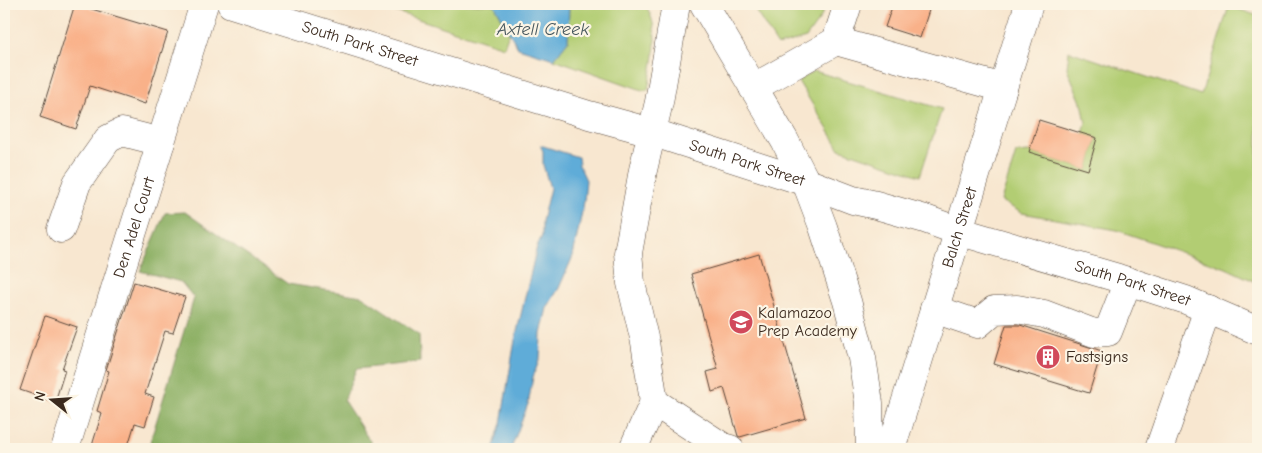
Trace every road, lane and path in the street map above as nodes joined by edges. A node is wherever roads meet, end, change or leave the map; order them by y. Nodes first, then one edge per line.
1 (204, 4) edge
2 (231, 4) edge
3 (676, 4) edge
4 (704, 4) edge
5 (848, 4) edge
6 (1029, 4) edge
7 (836, 41) junction
8 (753, 88) junction
9 (1003, 88) junction
10 (651, 132) junction
11 (161, 142) junction
12 (806, 182) junction
13 (61, 229) dead end
14 (958, 231) junction
15 (1128, 282) junction
16 (934, 309) junction
17 (1208, 309) junction
18 (1258, 330) edge
19 (654, 402) junction
20 (65, 449) edge
21 (633, 449) edge
22 (730, 449) edge
23 (870, 449) edge
24 (891, 449) edge
25 (1159, 449) edge

1 - 11 street, Den Adel Court
2 - 10 street, South Park Street
3 - 10 street
4 - 8 street
5 - 7 street
6 - 9 street, Balch Street
7 - 8 street
7 - 9 street
8 - 12 street
9 - 14 street, Balch Street
10 - 12 street, South Park Street
10 - 19 street
11 - 13 street
11 - 20 street, Den Adel Court
12 - 14 street, South Park Street
12 - 23 street
14 - 15 street, South Park Street
14 - 16 street, Balch Street
15 - 16 street
15 - 17 street, South Park Street
16 - 24 street, Balch Street
17 - 18 street, South Park Street
17 - 25 street
19 - 21 street
19 - 22 street

